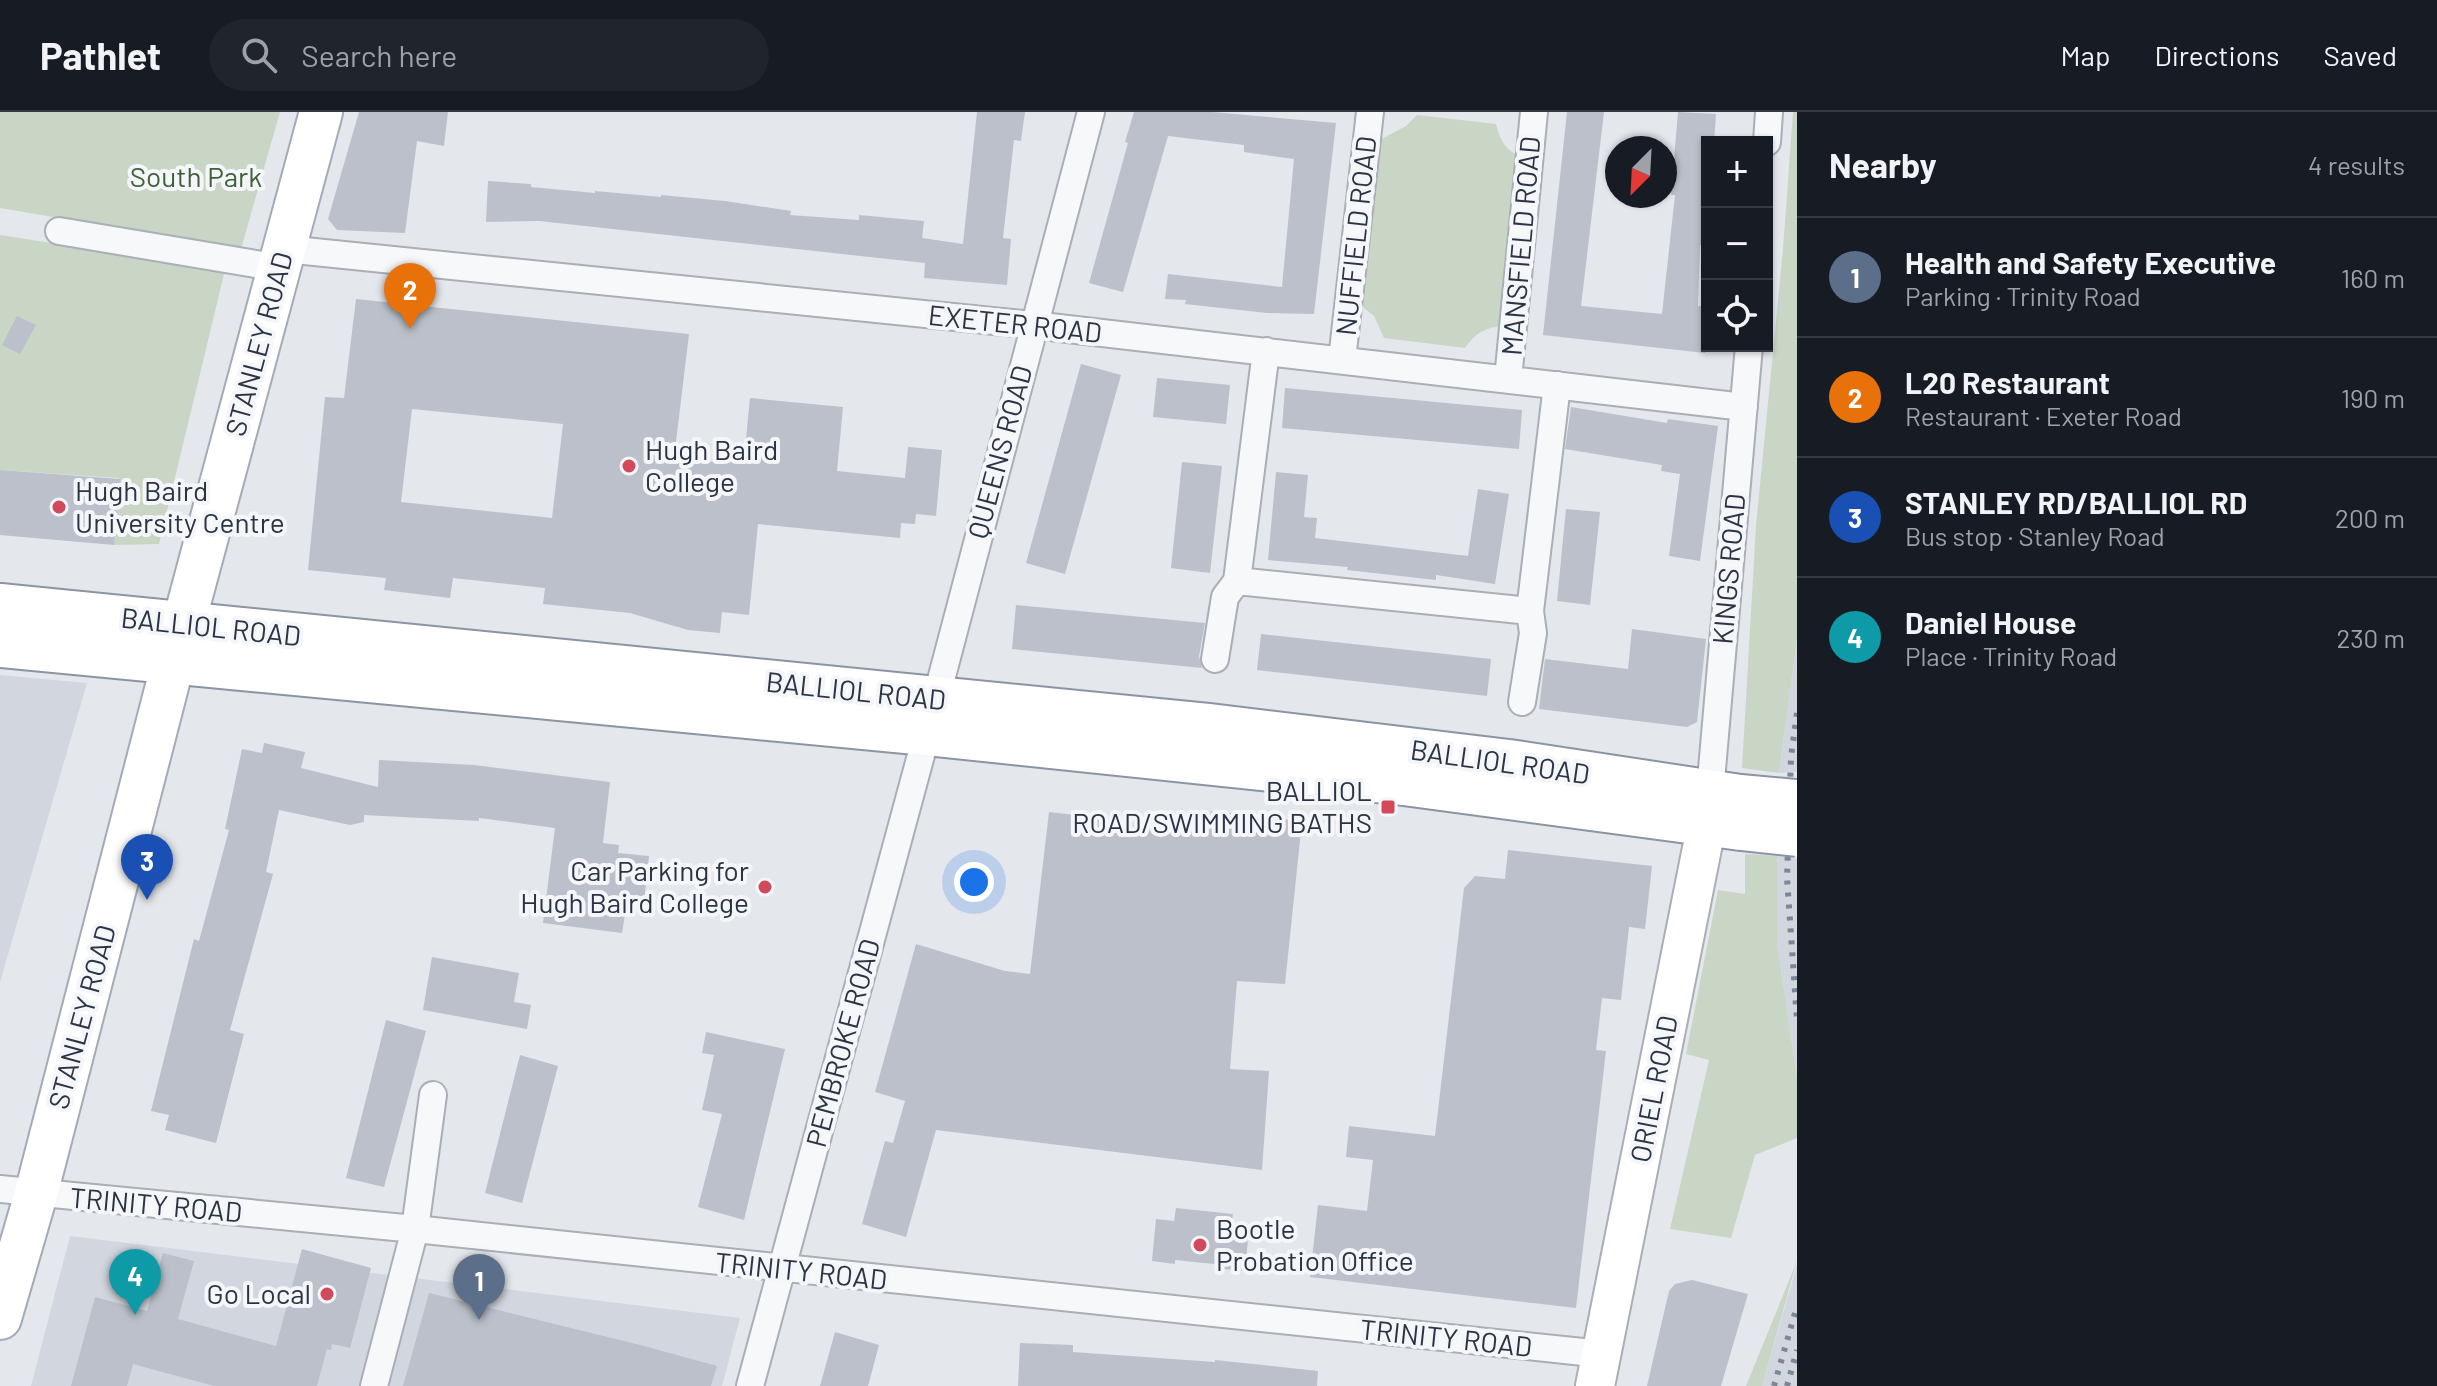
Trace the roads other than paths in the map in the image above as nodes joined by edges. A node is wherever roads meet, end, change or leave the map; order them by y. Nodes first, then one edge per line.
1 (321, 112) edge
2 (1091, 112) edge
3 (1370, 112) edge
4 (1534, 112) edge
5 (1769, 112) edge
6 (1767, 136) edge
7 (59, 231) dead end
8 (282, 259) junction
9 (1033, 325) junction
10 (1266, 351) junction
11 (1749, 352) edge
12 (1342, 360) junction
13 (1508, 379) junction
14 (1557, 385) junction
15 (1744, 407) junction
16 (1237, 581) junction
17 (0, 606) edge
18 (1530, 611) junction
19 (178, 644) junction
20 (0, 645) edge
21 (1215, 659) dead end
22 (1522, 702) dead end
23 (932, 716) junction
24 (1797, 802) edge
25 (1725, 810) junction
26 (1797, 834) edge
27 (433, 1095) dead end
28 (18, 1192) edge
29 (415, 1229) junction
30 (782, 1268) junction
31 (0, 1318) edge
32 (1599, 1370) edge
33 (374, 1386) edge
34 (750, 1386) edge

1 - 8 main road, STANLEY ROAD
2 - 9 street, QUEENS ROAD
3 - 12 street, NUFFIELD ROAD
4 - 13 street, MANSFIELD ROAD
5 - 6 street
7 - 8 street, EXETER ROAD
8 - 9 street, EXETER ROAD
8 - 19 main road, STANLEY ROAD
9 - 10 street, EXETER ROAD
9 - 23 street, QUEENS ROAD
10 - 12 street, EXETER ROAD
10 - 16 street
11 - 15 street, KINGS ROAD
12 - 13 street, EXETER ROAD
13 - 14 street, EXETER ROAD
14 - 15 street, EXETER ROAD
14 - 18 street
15 - 25 street, KINGS ROAD
16 - 18 street
16 - 21 street
17 - 19 highway, BALLIOL ROAD
18 - 22 street
19 - 20 highway, BALLIOL ROAD
19 - 23 highway, BALLIOL ROAD
19 - 28 main road, STANLEY ROAD
23 - 25 highway, BALLIOL ROAD
23 - 30 street, PEMBROKE ROAD
24 - 25 highway, bridge
25 - 26 highway, bridge
25 - 32 main road, ORIEL ROAD
27 - 29 street
28 - 29 street, TRINITY ROAD
28 - 31 main road, STANLEY ROAD
29 - 30 street, TRINITY ROAD
29 - 33 street
30 - 32 street, TRINITY ROAD
30 - 34 street, PEMBROKE ROAD

